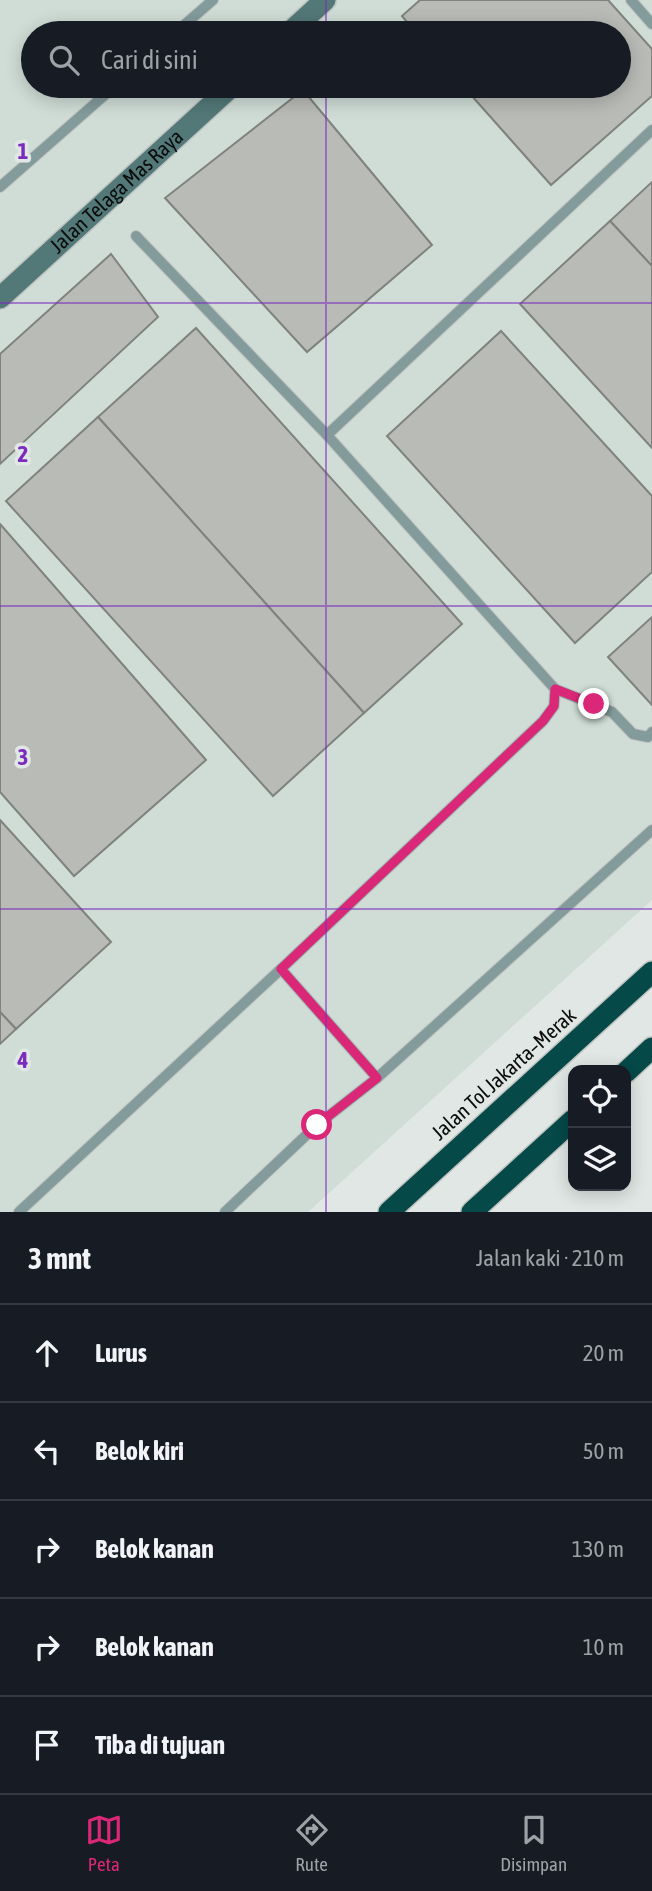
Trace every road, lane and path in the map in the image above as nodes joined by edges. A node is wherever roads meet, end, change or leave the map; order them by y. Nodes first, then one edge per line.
1 (213, 0) edge
2 (325, 0) edge
3 (631, 0) edge
4 (189, 21) edge
5 (302, 21) edge
6 (652, 24) edge
7 (101, 98) edge
8 (219, 98) edge
9 (652, 130) edge
10 (0, 187) edge
11 (136, 236) dead end
12 (0, 298) edge
13 (327, 435) junction
14 (555, 689) junction
15 (652, 732) edge
16 (652, 830) edge
17 (281, 969) junction
18 (652, 972) edge
19 (652, 1048) edge
20 (631, 1067) edge
21 (377, 1078) junction
22 (568, 1125) edge
23 (19, 1212) edge
24 (225, 1212) edge
25 (389, 1212) edge
26 (472, 1212) edge

1 - 4 lane
2 - 5 main road
3 - 6 lane
7 - 10 lane
8 - 12 main road, Jalan Telaga Mas Raya
9 - 13 lane
11 - 13 lane
13 - 14 lane
14 - 15 lane
14 - 17 lane
16 - 21 lane
17 - 21 lane
17 - 23 lane
18 - 25 highway, Jalan Tol Jakarta–Merak
19 - 20 highway
21 - 24 lane
22 - 26 highway

